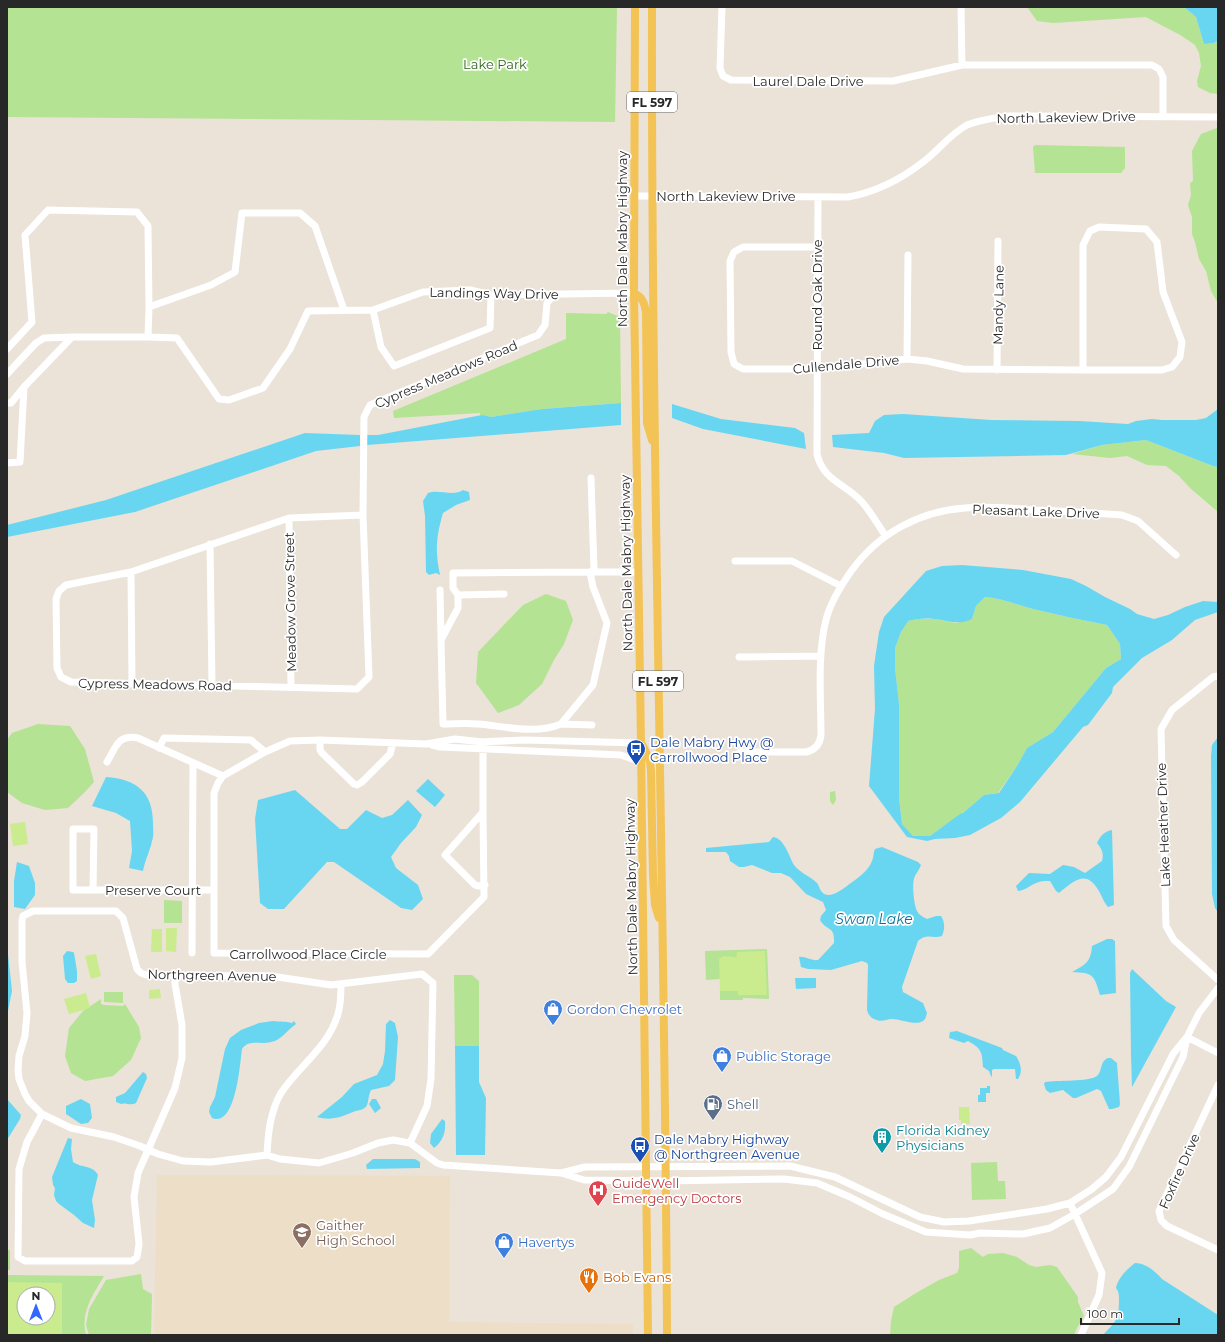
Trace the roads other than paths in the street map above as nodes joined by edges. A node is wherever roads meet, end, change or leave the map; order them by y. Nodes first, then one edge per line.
1 (635, 7) edge
2 (652, 7) edge
3 (722, 7) edge
4 (961, 7) edge
5 (962, 65) junction
6 (1163, 117) junction
7 (1218, 117) edge
8 (634, 196) junction
9 (652, 196) junction
10 (818, 197) junction
11 (998, 240) dead end
12 (817, 247) junction
13 (908, 255) dead end
14 (634, 293) junction
15 (491, 295) junction
16 (554, 295) junction
17 (149, 307) junction
18 (344, 310) junction
19 (373, 310) junction
20 (72, 337) junction
21 (148, 337) junction
22 (7, 350) edge
23 (907, 359) junction
24 (817, 369) junction
25 (997, 370) junction
26 (1083, 370) junction
27 (7, 374) edge
28 (24, 387) junction
29 (7, 403) edge
30 (655, 449) junction
31 (7, 463) edge
32 (591, 478) dead end
33 (363, 515) junction
34 (289, 518) junction
35 (885, 535) junction
36 (210, 544) junction
37 (1176, 555) dead end
38 (736, 561) dead end
39 (131, 572) junction
40 (590, 572) junction
41 (638, 572) junction
42 (841, 586) junction
43 (440, 590) dead end
44 (504, 594) dead end
45 (458, 595) junction
46 (441, 640) junction
47 (821, 656) junction
48 (739, 657) dead end
49 (1218, 676) edge
50 (132, 684) junction
51 (212, 685) junction
52 (291, 687) junction
53 (561, 724) junction
54 (592, 725) dead end
55 (524, 729) junction
56 (320, 740) junction
57 (524, 740) junction
58 (578, 741) junction
59 (393, 743) junction
60 (641, 743) junction
61 (426, 744) junction
62 (483, 745) junction
63 (159, 748) junction
64 (525, 750) junction
65 (265, 752) junction
66 (578, 752) junction
67 (740, 752) dead end
68 (107, 762) dead end
69 (641, 762) junction
70 (193, 763) junction
71 (223, 776) junction
72 (483, 812) junction
73 (485, 885) junction
74 (93, 890) junction
75 (193, 890) junction
76 (213, 890) junction
77 (662, 926) junction
78 (192, 953) dead end
79 (175, 976) junction
80 (1218, 980) edge
81 (341, 984) junction
82 (1218, 988) edge
83 (1187, 1037) junction
84 (1218, 1053) edge
85 (1218, 1085) edge
86 (42, 1114) junction
87 (1137, 1126) junction
88 (1146, 1131) junction
89 (410, 1143) junction
90 (148, 1149) junction
91 (267, 1155) junction
92 (666, 1166) junction
93 (646, 1167) junction
94 (561, 1173) junction
95 (647, 1181) junction
96 (666, 1181) junction
97 (1070, 1203) junction
98 (1075, 1214) junction
99 (956, 1221) junction
100 (959, 1234) junction
101 (1218, 1249) edge
102 (648, 1335) edge
103 (667, 1335) edge
104 (1081, 1335) edge

1 - 8 main road, North Dale Mabry Highway / FL 597
2 - 9 main road, FL 597
3 - 5 street, Laurel Dale Drive
4 - 5 street
5 - 6 street, Laurel Dale Drive
6 - 7 street, North Lakeview Drive
6 - 10 street, North Lakeview Drive
8 - 9 street, North Lakeview Drive
8 - 14 main road, North Dale Mabry Highway / FL 597
9 - 10 street, North Lakeview Drive
9 - 30 main road, FL 597
10 - 12 street, Round Oak Drive
11 - 25 street, Mandy Lane
12 - 24 street, Round Oak Drive
12 - 24 street, Cullendale Drive
13 - 23 street
14 - 16 street, Landings Way Drive
14 - 30 main road
14 - 41 main road, North Dale Mabry Highway / FL 597
15 - 16 street, Landings Way Drive
15 - 19 street, Landings Way Drive
15 - 19 street
16 - 33 street, Cypress Meadows Road
17 - 18 street
17 - 21 street
17 - 22 street
18 - 19 street, Landings Way Drive
18 - 21 street, Landings Way Drive
20 - 21 street, Landings Way Drive
20 - 27 street, Landings Way Drive
20 - 28 street
23 - 24 street, Cullendale Drive
23 - 25 street, Cullendale Drive
24 - 35 street, Round Oak Drive
25 - 26 street, Cullendale Drive
26 - 26 street, Cullendale Drive
28 - 29 street
28 - 31 street
30 - 77 main road, FL 597
32 - 40 street
33 - 34 street, Cypress Meadows Road
33 - 52 street, Cypress Meadows Road
34 - 36 street, Cypress Meadows Road
34 - 52 street, Meadow Grove Street
35 - 37 street, Pleasant Lake Drive
35 - 42 street, Pleasant Lake Drive
36 - 39 street, Cypress Meadows Road
36 - 51 street
38 - 42 street
39 - 50 street
39 - 50 street, Cypress Meadows Road
40 - 41 street
40 - 45 street
40 - 53 street
41 - 60 main road, North Dale Mabry Highway / FL 597
42 - 47 street, Pleasant Lake Drive
43 - 46 street
44 - 45 street
45 - 46 street
46 - 55 street
47 - 48 street
47 - 67 street, Pleasant Lake Drive
49 - 80 street, Lake Heather Drive
50 - 51 street, Cypress Meadows Road
51 - 52 street, Cypress Meadows Road
53 - 54 street
53 - 55 street
55 - 57 street
56 - 59 street
56 - 59 street
56 - 65 street
57 - 58 street
57 - 62 street
57 - 64 street
58 - 60 street
58 - 66 street
59 - 61 street
60 - 69 main road, North Dale Mabry Highway / FL 597
60 - 77 main road
61 - 62 street
61 - 62 street
62 - 64 street
62 - 72 street, Carrollwood Place Circle
63 - 65 street
63 - 68 street
63 - 70 street
64 - 66 street
65 - 71 street
66 - 69 street
69 - 93 main road, North Dale Mabry Highway / FL 597
70 - 71 street
70 - 75 street
71 - 76 street, Carrollwood Place Circle
72 - 73 street, Carrollwood Place Circle
72 - 73 street
73 - 76 street, Carrollwood Place Circle
74 - 74 street, Preserve Court
74 - 75 street, Preserve Court
75 - 76 street, Preserve Court
75 - 78 street
77 - 92 main road, FL 597
79 - 81 street, Northgreen Avenue
79 - 86 street, Northgreen Avenue
79 - 90 street
81 - 89 street, Northgreen Avenue
81 - 91 street
82 - 83 street
83 - 84 street
83 - 87 street
83 - 88 street
85 - 101 street, Foxfire Drive
86 - 90 street, Northgreen Avenue
86 - 90 street
87 - 88 street
87 - 97 street
88 - 98 street
89 - 91 street, Northgreen Avenue
89 - 94 street, Northgreen Avenue
90 - 91 street, Northgreen Avenue
92 - 93 street
92 - 96 main road, FL 597
92 - 99 street
93 - 94 street, Northgreen Avenue
93 - 95 main road, North Dale Mabry Highway / FL 597
94 - 95 street, Northgreen Avenue
95 - 96 street
95 - 102 main road, North Dale Mabry Highway / FL 597
96 - 100 street
96 - 103 main road, FL 597
97 - 98 street
97 - 99 street
98 - 100 street
98 - 104 street
99 - 100 street

